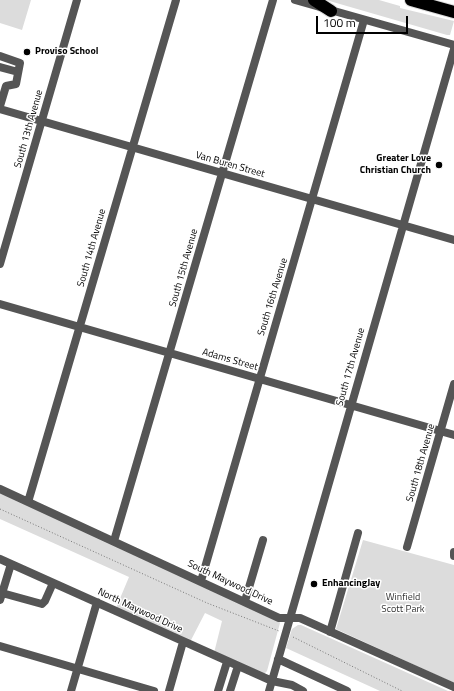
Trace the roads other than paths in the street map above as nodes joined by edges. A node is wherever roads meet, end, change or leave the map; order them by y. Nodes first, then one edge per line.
1 (76, 0) edge
2 (176, 0) edge
3 (273, 0) edge
4 (294, 0) edge
5 (314, 0) edge
6 (411, 0) edge
7 (331, 11) junction
8 (454, 12) edge
9 (364, 20) junction
10 (454, 45) edge
11 (454, 49) edge
12 (0, 56) edge
13 (452, 64) edge
14 (0, 67) edge
15 (18, 72) junction
16 (445, 79) junction
17 (454, 81) edge
18 (0, 106) edge
19 (0, 109) edge
20 (41, 121) junction
21 (132, 147) junction
22 (223, 174) junction
23 (313, 200) junction
24 (403, 225) junction
25 (454, 240) edge
26 (0, 264) edge
27 (0, 304) edge
28 (80, 327) junction
29 (170, 353) junction
30 (260, 379) junction
31 (454, 384) edge
32 (351, 405) junction
33 (440, 431) junction
34 (454, 435) edge
35 (0, 489) edge
36 (28, 502) junction
37 (358, 533) dead end
38 (263, 540) dead end
39 (114, 541) junction
40 (407, 547) dead end
41 (454, 552) edge
42 (454, 556) edge
43 (0, 559) edge
44 (11, 564) junction
45 (201, 581) junction
46 (53, 583) junction
47 (1, 597) edge
48 (245, 601) junction
49 (97, 602) junction
50 (290, 618) junction
51 (330, 632) junction
52 (183, 642) junction
53 (0, 646) edge
54 (278, 659) junction
55 (227, 662) junction
56 (238, 666) junction
57 (78, 669) junction
58 (272, 681) junction
59 (454, 687) edge
60 (71, 691) edge
61 (154, 691) edge
62 (169, 691) edge
63 (218, 691) edge
64 (230, 691) edge
65 (269, 691) edge
66 (303, 691) edge
67 (347, 691) edge

1 - 20 street, South 13th Avenue
2 - 21 street, South 14th Avenue
3 - 22 street, South 15th Avenue
4 - 7 street
5 - 7 highway
6 - 8 highway
7 - 9 street
9 - 10 street
9 - 23 street, South 16th Avenue
11 - 13 street, South 17th Avenue
12 - 15 street
13 - 16 street, South 17th Avenue
14 - 15 street
15 - 18 street
16 - 17 street
16 - 24 street, South 17th Avenue
19 - 20 street, Van Buren Street
20 - 21 street, Van Buren Street
20 - 26 street, South 13th Avenue
21 - 22 street, Van Buren Street
21 - 28 street, South 14th Avenue
22 - 23 street, Van Buren Street
22 - 29 street, South 15th Avenue
23 - 24 street, Van Buren Street
23 - 30 street, South 16th Avenue
24 - 25 street, Van Buren Street
24 - 32 street, South 17th Avenue
27 - 28 street, Adams Street
28 - 29 street, Adams Street
28 - 36 street, South 14th Avenue
29 - 30 street, Adams Street
29 - 39 street, South 15th Avenue
30 - 32 street, Adams Street
30 - 45 street, South 16th Avenue
31 - 33 street, South 18th Avenue
32 - 33 street, Adams Street
32 - 50 street, South 17th Avenue
33 - 34 street, Adams Street
33 - 40 street, South 18th Avenue
35 - 36 street, South Maywood Drive
36 - 39 street, South Maywood Drive
37 - 51 street
38 - 48 street
39 - 45 street, South Maywood Drive
41 - 42 street
43 - 44 street, North Maywood Drive
44 - 46 street, North Maywood Drive
44 - 47 street
45 - 48 street, South Maywood Drive
46 - 47 street
46 - 49 street, North Maywood Drive
48 - 50 street, South Maywood Drive
49 - 52 street, North Maywood Drive
49 - 57 street
50 - 51 street, South Maywood Drive
50 - 54 street, South 17th Avenue
51 - 59 street, South Maywood Drive
52 - 55 street, North Maywood Drive
52 - 62 street
53 - 57 street
54 - 58 street, South 17th Avenue
54 - 67 street
55 - 56 street, North Maywood Drive
55 - 63 street
56 - 58 street, North Maywood Drive
56 - 64 street
57 - 60 street
57 - 61 street
58 - 65 street, South 17th Avenue
58 - 66 street, North Maywood Drive

